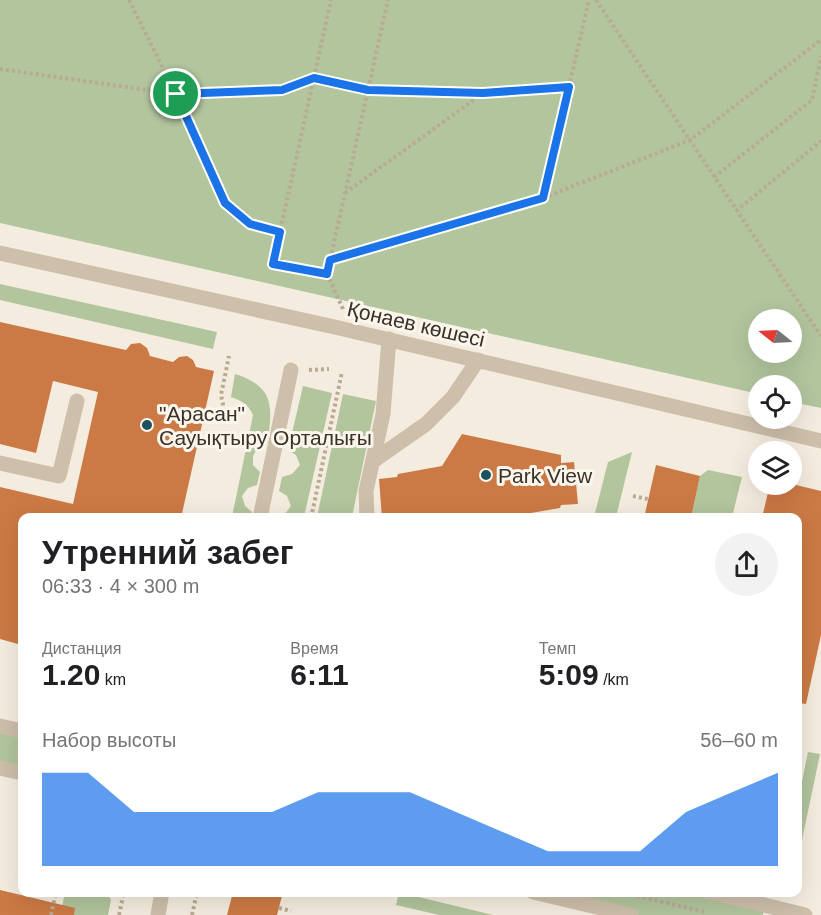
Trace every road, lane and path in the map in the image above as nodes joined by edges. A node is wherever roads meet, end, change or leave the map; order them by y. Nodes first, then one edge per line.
1 (129, 0) edge
2 (332, 0) edge
3 (388, 0) edge
4 (589, 0) edge
5 (596, 0) edge
6 (821, 40) edge
7 (821, 56) edge
8 (0, 69) edge
9 (314, 78) junction
10 (569, 87) junction
11 (368, 90) junction
12 (483, 93) junction
13 (176, 94) junction
14 (690, 140) junction
15 (821, 141) edge
16 (714, 177) junction
17 (345, 193) junction
18 (543, 198) junction
19 (736, 211) junction
20 (280, 232) junction
21 (0, 253) edge
22 (330, 260) junction
23 (327, 274) junction
24 (343, 309) dead end
25 (821, 336) edge
26 (389, 339) junction
27 (229, 356) dead end
28 (478, 360) junction
29 (291, 370) dead end
30 (342, 372) dead end
31 (77, 401) dead end
32 (226, 423) dead end
33 (821, 441) edge
34 (373, 461) junction
35 (0, 463) edge
36 (633, 496) dead end
37 (648, 499) dead end
38 (261, 513) edge
39 (312, 513) edge
40 (367, 513) edge
41 (0, 726) edge
42 (18, 730) edge
43 (0, 768) edge
44 (18, 772) edge
45 (55, 897) edge
46 (123, 897) edge
47 (161, 897) edge
48 (196, 897) edge
49 (554, 897) edge
50 (643, 897) edge
51 (731, 897) edge
52 (279, 908) dead end
53 (291, 911) dead end
54 (707, 912) dead end
55 (51, 915) edge
56 (119, 915) edge
57 (158, 915) edge
58 (192, 915) edge
59 (631, 915) edge
60 (805, 915) edge

1 - 13 path
2 - 9 path
3 - 11 path
4 - 10 path
5 - 14 path
6 - 14 path
7 - 16 path
8 - 13 path
9 - 11 path
9 - 13 path
9 - 20 path
10 - 12 path
10 - 18 path
11 - 12 path
11 - 17 path
12 - 17 path
13 - 20 path
14 - 16 path
14 - 18 path
15 - 19 path
16 - 19 path
17 - 22 path
18 - 22 path
19 - 25 path
20 - 23 path
21 - 26 street, Қонаев көшесі
22 - 23 path
23 - 24 path
26 - 28 street, Қонаев көшесі
26 - 34 street
27 - 32 path
28 - 33 street, Қонаев көшесі
28 - 34 street
29 - 38 street
30 - 39 path
31 - 35 street
34 - 40 street
36 - 37 path
41 - 42 street
43 - 44 street
45 - 55 path
46 - 56 path
47 - 57 street
48 - 58 path
49 - 59 street
50 - 54 path
51 - 60 street
52 - 53 path

